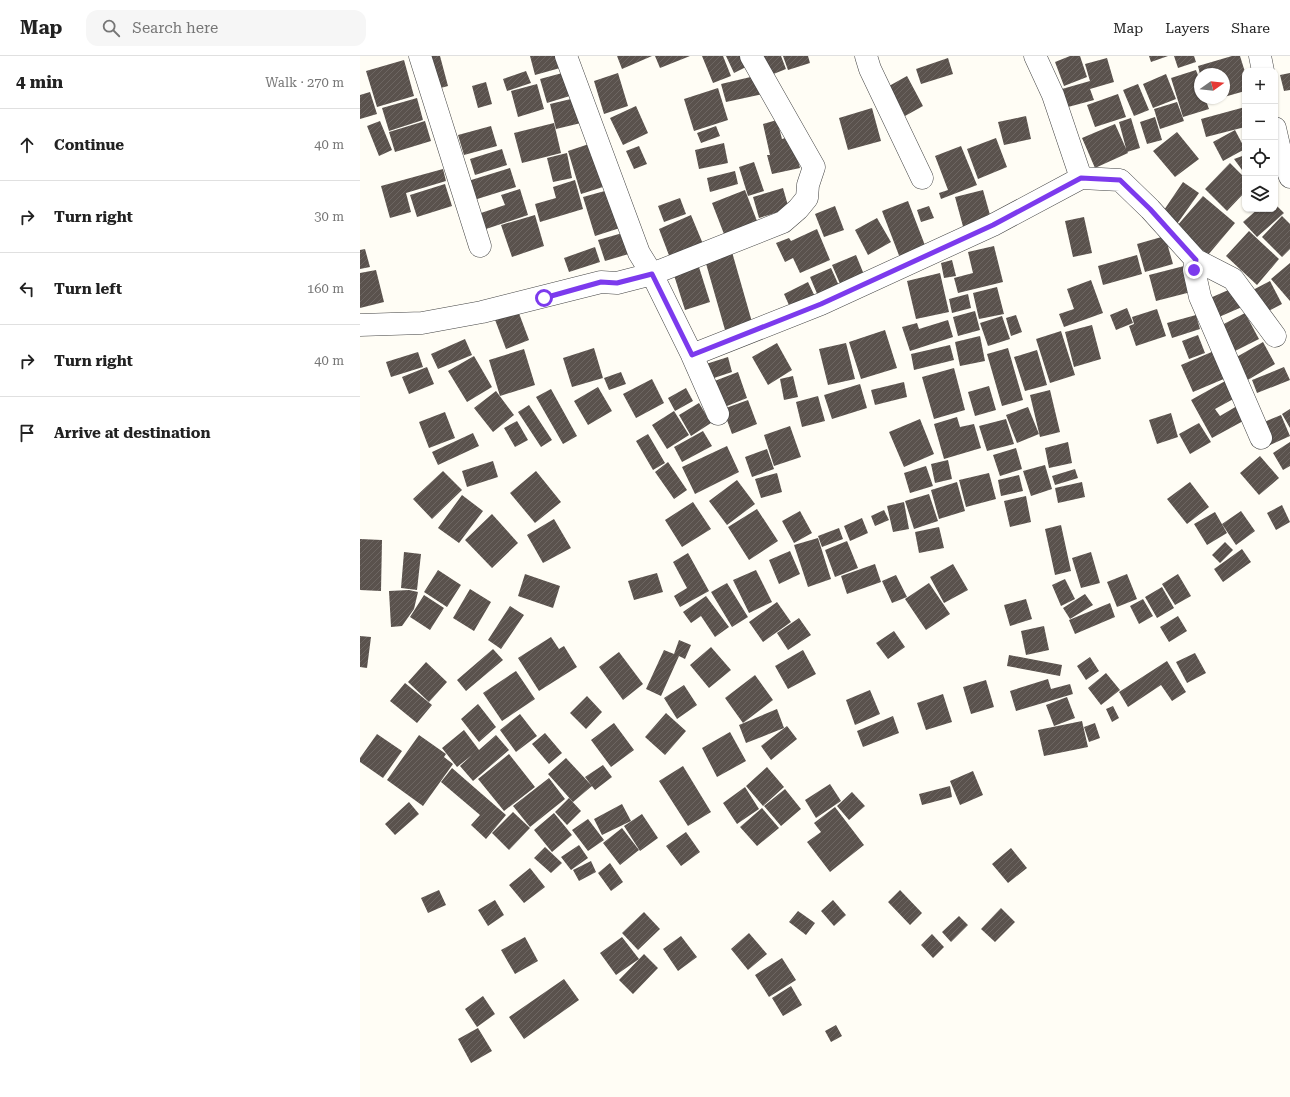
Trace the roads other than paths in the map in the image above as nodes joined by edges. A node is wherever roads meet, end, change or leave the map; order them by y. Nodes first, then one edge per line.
1 (420, 56) edge
2 (566, 56) edge
3 (751, 56) edge
4 (866, 56) edge
5 (1035, 56) edge
6 (1260, 56) edge
7 (1262, 68) edge
8 (1278, 140) edge
9 (1290, 177) edge
10 (922, 178) dead end
11 (1081, 178) junction
12 (480, 246) dead end
13 (1196, 260) junction
14 (652, 274) junction
15 (360, 325) edge
16 (1276, 336) dead end
17 (692, 355) junction
18 (718, 414) dead end
19 (1261, 438) dead end

1 - 12 street
2 - 14 street
3 - 14 street
4 - 10 street
5 - 11 street
6 - 7 street
8 - 9 street
11 - 13 street
11 - 17 street
13 - 16 street
13 - 19 street
14 - 15 street
14 - 17 street
17 - 18 street

